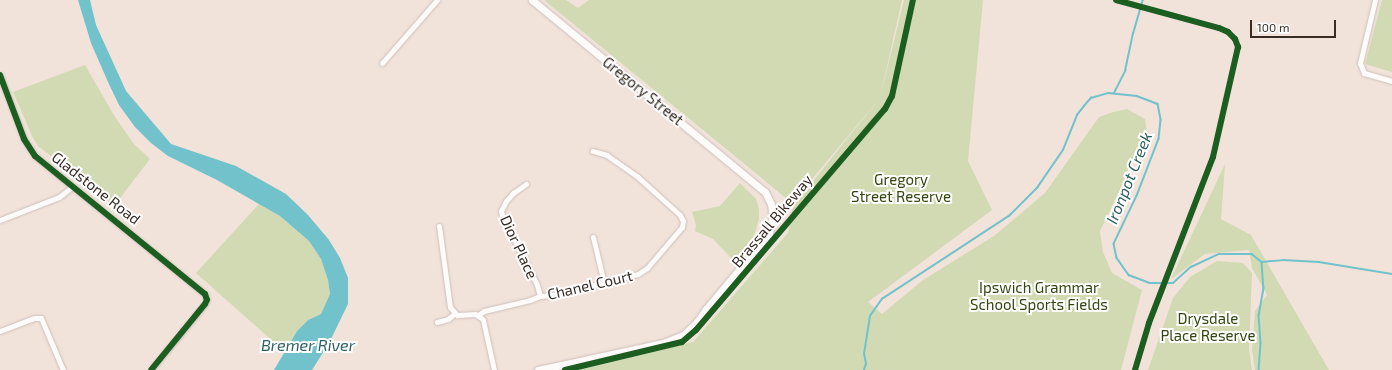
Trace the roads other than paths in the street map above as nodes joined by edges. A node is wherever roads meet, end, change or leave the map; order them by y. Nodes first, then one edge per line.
1 (437, 0) edge
2 (532, 0) edge
3 (1375, 0) edge
4 (382, 63) dead end
5 (0, 76) edge
6 (1392, 81) edge
7 (593, 151) dead end
8 (526, 184) dead end
9 (72, 187) junction
10 (0, 220) edge
11 (439, 226) dead end
12 (593, 237) dead end
13 (604, 283) junction
14 (540, 296) junction
15 (454, 314) junction
16 (478, 315) junction
17 (437, 322) dead end
18 (0, 331) edge
19 (63, 370) edge
20 (151, 370) edge
21 (494, 370) edge
22 (538, 370) edge

1 - 4 street
2 - 22 main road, Gregory Street
3 - 6 street
5 - 9 street, Gladstone Road
7 - 13 street, Chanel Court
8 - 14 street, Dior Place
9 - 10 street
9 - 20 street, Gladstone Road
11 - 15 street
12 - 13 street
13 - 14 street, Chanel Court
14 - 16 street, Chanel Court
15 - 16 street, Chanel Court
15 - 17 street
16 - 21 street
18 - 19 street

